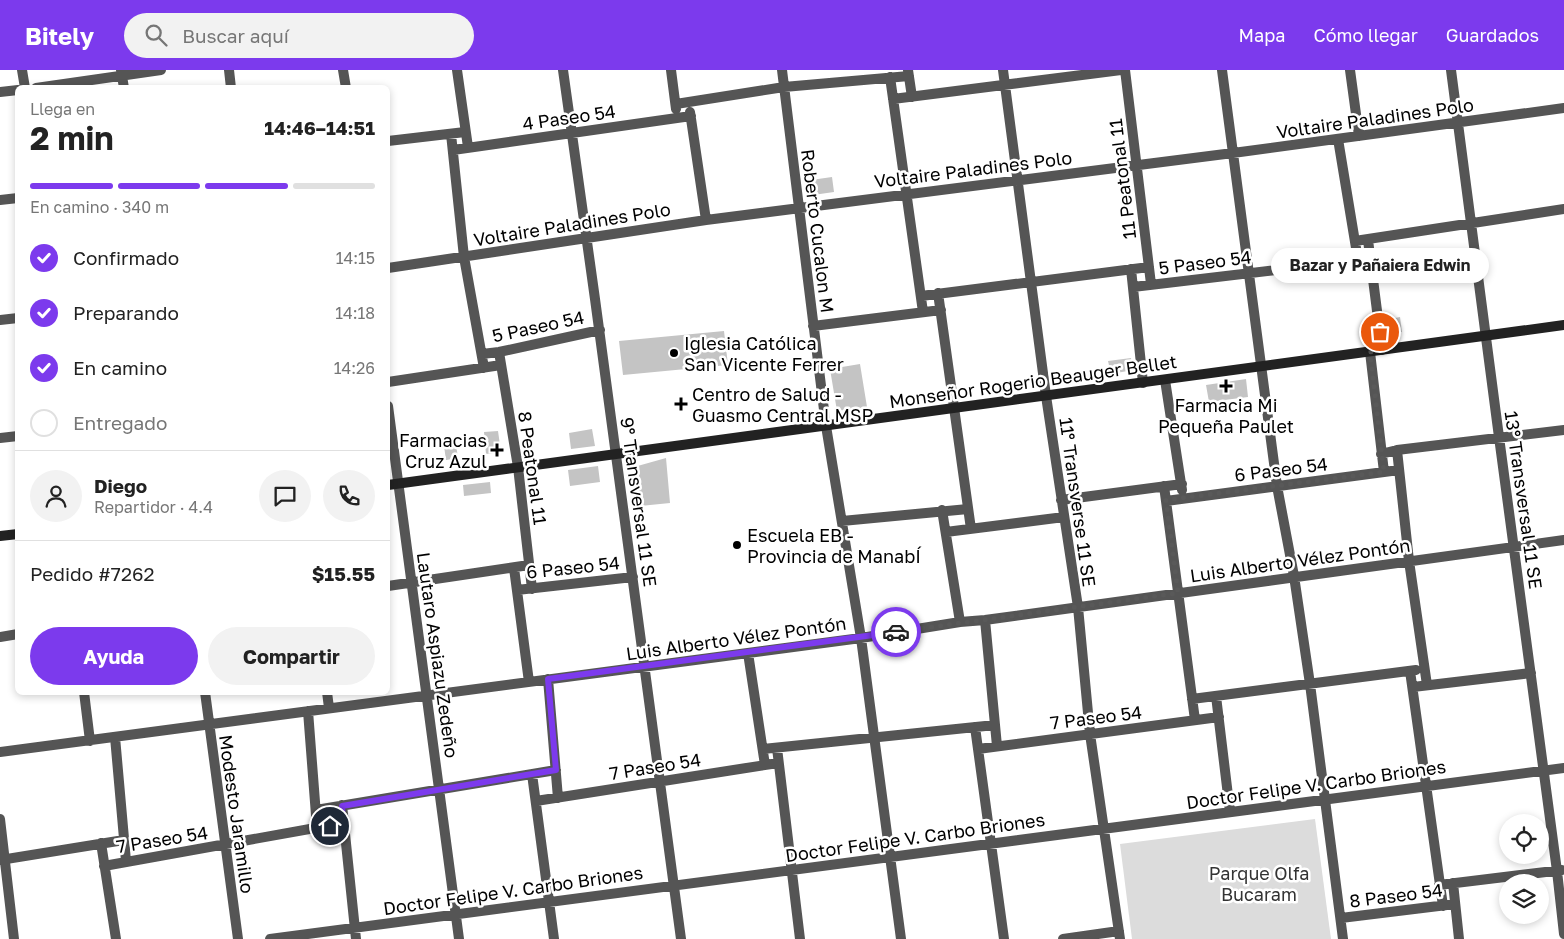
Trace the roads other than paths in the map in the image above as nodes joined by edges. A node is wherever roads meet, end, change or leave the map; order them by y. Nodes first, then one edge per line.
1 (22, 70) edge
2 (161, 70) edge
3 (229, 70) edge
4 (343, 70) edge
5 (457, 70) edge
6 (563, 70) edge
7 (671, 70) edge
8 (782, 70) edge
9 (1003, 70) edge
10 (1121, 70) edge
11 (1125, 70) edge
12 (1222, 70) edge
13 (1350, 70) edge
14 (1451, 70) edge
15 (1108, 71) edge
16 (122, 73) edge
17 (909, 73) edge
18 (890, 77) junction
19 (24, 85) edge
20 (53, 85) edge
21 (231, 85) edge
22 (346, 85) edge
23 (1006, 85) junction
24 (784, 87) junction
25 (15, 90) edge
26 (0, 92) edge
27 (912, 97) junction
28 (893, 99) junction
29 (689, 103) junction
30 (676, 104) junction
31 (1564, 108) edge
32 (691, 116) junction
33 (678, 118) junction
34 (1458, 123) junction
35 (465, 132) junction
36 (572, 133) junction
37 (451, 134) junction
38 (1359, 136) junction
39 (1338, 139) junction
40 (390, 142) edge
41 (468, 148) junction
42 (453, 150) junction
43 (1233, 153) junction
44 (1137, 165) junction
45 (1018, 179) junction
46 (906, 194) junction
47 (15, 198) edge
48 (0, 200) edge
49 (798, 208) junction
50 (1564, 209) edge
51 (706, 220) junction
52 (1472, 223) junction
53 (587, 238) junction
54 (1368, 240) junction
55 (1355, 241) junction
56 (464, 257) junction
57 (1370, 259) junction
58 (1358, 260) junction
59 (1149, 267) junction
60 (390, 268) edge
61 (1131, 269) junction
62 (1249, 273) junction
63 (1031, 282) junction
64 (1151, 284) junction
65 (1133, 286) junction
66 (938, 293) junction
67 (921, 296) junction
68 (941, 310) junction
69 (923, 312) junction
70 (15, 318) edge
71 (0, 320) edge
72 (814, 326) junction
73 (1564, 326) edge
74 (600, 330) junction
75 (1487, 336) junction
76 (1382, 350) junction
77 (499, 352) junction
78 (1370, 352) junction
79 (482, 354) junction
80 (501, 365) junction
81 (1262, 367) junction
82 (484, 368) junction
83 (1166, 380) junction
84 (390, 382) edge
85 (1143, 383) junction
86 (1046, 396) junction
87 (954, 408) junction
88 (390, 421) edge
89 (826, 426) junction
90 (1564, 430) edge
91 (15, 436) edge
92 (1498, 437) junction
93 (0, 438) edge
94 (1397, 450) junction
95 (616, 454) junction
96 (1381, 454) junction
97 (518, 467) junction
98 (1400, 470) junction
99 (1384, 472) junction
100 (398, 483) junction
101 (390, 484) edge
102 (1182, 484) junction
103 (1164, 486) junction
104 (1278, 486) junction
105 (1184, 498) junction
106 (1061, 500) junction
107 (1166, 500) junction
108 (968, 509) junction
109 (942, 510) junction
110 (1064, 517) junction
111 (842, 520) junction
112 (971, 529) junction
113 (946, 532) junction
114 (15, 534) edge
115 (0, 536) edge
116 (1564, 540) edge
117 (1515, 546) junction
118 (1409, 561) junction
119 (529, 565) junction
120 (514, 568) junction
121 (1294, 576) junction
122 (633, 577) junction
123 (412, 583) junction
124 (390, 586) edge
125 (532, 589) junction
126 (517, 590) junction
127 (1178, 593) junction
128 (1078, 607) junction
129 (985, 620) junction
130 (960, 622) junction
131 (15, 634) edge
132 (0, 636) edge
133 (861, 638) junction
134 (748, 653) junction
135 (645, 666) junction
136 (1424, 669) junction
137 (1410, 671) junction
138 (1531, 673) junction
139 (548, 679) junction
140 (529, 682) junction
141 (1310, 684) junction
142 (1427, 685) junction
143 (1413, 688) junction
144 (84, 695) edge
145 (205, 695) edge
146 (327, 695) edge
147 (427, 695) junction
148 (1216, 696) junction
149 (1192, 700) junction
150 (329, 708) junction
151 (308, 711) junction
152 (1219, 717) junction
153 (1195, 720) junction
154 (209, 724) junction
155 (995, 724) junction
156 (975, 727) junction
157 (1090, 734) junction
158 (114, 737) junction
159 (875, 737) junction
160 (90, 741) junction
161 (998, 746) junction
162 (777, 748) junction
163 (763, 749) junction
164 (978, 749) junction
165 (0, 752) edge
166 (778, 763) junction
167 (766, 765) junction
168 (1564, 768) edge
169 (556, 770) junction
170 (1544, 770) junction
171 (532, 774) junction
172 (660, 782) junction
173 (1426, 786) junction
174 (439, 789) junction
175 (558, 798) junction
176 (1325, 799) junction
177 (536, 801) junction
178 (342, 806) junction
179 (316, 810) junction
180 (1230, 812) junction
181 (0, 819) edge
182 (343, 823) junction
183 (317, 828) junction
184 (1104, 828) junction
185 (124, 840) junction
186 (101, 843) junction
187 (991, 843) junction
188 (225, 845) junction
189 (890, 857) junction
190 (2, 860) edge
191 (126, 861) junction
192 (104, 866) junction
193 (792, 870) junction
194 (1561, 871) edge
195 (1453, 883) junction
196 (674, 885) junction
197 (1439, 885) junction
198 (549, 902) junction
199 (1455, 904) junction
200 (1442, 906) junction
201 (456, 914) junction
202 (1341, 918) junction
203 (355, 928) junction
204 (1564, 934) edge
205 (1119, 935) edge
206 (14, 939) edge
207 (116, 939) edge
208 (238, 939) edge
209 (270, 939) edge
210 (356, 939) edge
211 (459, 939) edge
212 (554, 939) edge
213 (680, 939) edge
214 (800, 939) edge
215 (901, 939) edge
216 (1004, 939) edge
217 (1062, 939) edge
218 (1343, 939) edge
219 (1460, 939) edge

1 - 19 street
2 - 16 street
3 - 21 street
4 - 22 street
5 - 35 street
6 - 36 street, 9° Transversal 11 SE
7 - 30 street
8 - 24 street, Roberto Cucalon M
9 - 23 street, 11° Transverse 11 SE
10 - 15 street
11 - 44 street, 11 Peatonal 11
12 - 43 street
13 - 38 street
14 - 34 street, 13° Transversal 11 SE
15 - 23 street
16 - 20 street
17 - 18 street
17 - 27 street
18 - 24 street
18 - 28 street
23 - 27 street
23 - 45 street, 11° Transverse 11 SE
24 - 29 street
24 - 49 street, Roberto Cucalon M
25 - 26 street
27 - 28 street
28 - 46 street
29 - 30 street
29 - 32 street
30 - 33 street
31 - 34 street, Voltaire Paladines Polo
32 - 33 street, 4 Paseo 54
32 - 51 street
33 - 36 street, 4 Paseo 54
34 - 38 street, Voltaire Paladines Polo
34 - 52 street, 13° Transversal 11 SE
35 - 37 street
35 - 41 street
36 - 41 street, 4 Paseo 54
36 - 53 street, 9° Transversal 11 SE
37 - 40 street
37 - 42 street
38 - 39 street, Voltaire Paladines Polo
39 - 43 street, Voltaire Paladines Polo
39 - 55 street
41 - 42 street, 4 Paseo 54
42 - 56 street
43 - 44 street, Voltaire Paladines Polo
43 - 62 street
44 - 45 street, Voltaire Paladines Polo
44 - 59 street, 11 Peatonal 11
45 - 46 street, Voltaire Paladines Polo
45 - 63 street, 11° Transverse 11 SE
46 - 49 street, Voltaire Paladines Polo
46 - 67 street
47 - 48 street
49 - 51 street, Voltaire Paladines Polo
49 - 72 street, Roberto Cucalon M
50 - 52 street
51 - 53 street, Voltaire Paladines Polo
52 - 54 street
52 - 75 street, 13° Transversal 11 SE
53 - 56 street, Voltaire Paladines Polo
53 - 74 street, 9° Transversal 11 SE
54 - 55 street
54 - 57 street
55 - 58 street
56 - 60 street, Voltaire Paladines Polo
56 - 79 street
57 - 58 street, 5 Paseo 54
57 - 76 street
58 - 62 street, 5 Paseo 54
59 - 61 street, 5 Paseo 54
59 - 64 street, 11 Peatonal 11
61 - 63 street, 5 Paseo 54
61 - 65 street
62 - 64 street, 5 Paseo 54
62 - 81 street
63 - 66 street, 5 Paseo 54
63 - 86 street, 11° Transverse 11 SE
64 - 65 street, 5 Paseo 54
65 - 85 street
66 - 67 street, 5 Paseo 54
66 - 68 street
67 - 69 street
68 - 69 street
68 - 87 street
69 - 72 street
70 - 71 street
72 - 89 street, Roberto Cucalon M
73 - 75 street, Monseñor Rogerio Beauger Bellet
74 - 77 street, 5 Paseo 54
74 - 95 street, 9° Transversal 11 SE
75 - 76 street, Monseñor Rogerio Beauger Bellet
75 - 92 street, 13° Transversal 11 SE
76 - 78 street, Monseñor Rogerio Beauger Bellet
77 - 79 street, 5 Paseo 54
77 - 80 street, 8 Peatonal 11
78 - 81 street, Monseñor Rogerio Beauger Bellet
78 - 96 street
79 - 82 street
80 - 82 street, 5 Paseo 54
80 - 97 street, 8 Peatonal 11
81 - 83 street, Monseñor Rogerio Beauger Bellet
81 - 104 street
82 - 84 street, 5 Paseo 54
83 - 85 street, Monseñor Rogerio Beauger Bellet
83 - 102 street
85 - 86 street, Monseñor Rogerio Beauger Bellet
86 - 87 street, Monseñor Rogerio Beauger Bellet
86 - 106 street, 11° Transverse 11 SE
87 - 89 street, Monseñor Rogerio Beauger Bellet
87 - 108 street
88 - 100 street, Lautaro Aspiazu Zedeño
89 - 95 street, Monseñor Rogerio Beauger Bellet
89 - 111 street
90 - 92 street
91 - 93 street
92 - 94 street
92 - 117 street, 13° Transversal 11 SE
94 - 96 street
94 - 98 street
95 - 97 street, Monseñor Rogerio Beauger Bellet
95 - 122 street, 9° Transversal 11 SE
96 - 99 street
97 - 100 street, Monseñor Rogerio Beauger Bellet
97 - 119 street, 8 Peatonal 11
98 - 99 street, 6 Paseo 54
98 - 118 street
99 - 104 street, 6 Paseo 54
100 - 101 street, Monseñor Rogerio Beauger Bellet
100 - 123 street, Lautaro Aspiazu Zedeño
102 - 103 street
102 - 105 street
103 - 106 street
103 - 107 street
104 - 105 street, 6 Paseo 54
104 - 121 street
105 - 107 street, 6 Paseo 54
106 - 110 street, 11° Transverse 11 SE
107 - 127 street
108 - 109 street
108 - 112 street
109 - 111 street
109 - 113 street
110 - 112 street
110 - 128 street, 11° Transverse 11 SE
111 - 133 street
112 - 113 street
113 - 130 street
114 - 115 street
116 - 117 street, Luis Alberto Vélez Pontón
117 - 118 street, Luis Alberto Vélez Pontón
117 - 138 street, 13° Transversal 11 SE
118 - 121 street, Luis Alberto Vélez Pontón
118 - 136 street
119 - 120 street, 6 Paseo 54
119 - 125 street, 8 Peatonal 11
120 - 123 street, 6 Paseo 54
120 - 126 street
121 - 127 street, Luis Alberto Vélez Pontón
121 - 141 street
122 - 125 street, 6 Paseo 54
122 - 135 street, 9° Transversal 11 SE
123 - 124 street, 6 Paseo 54
123 - 147 street, Lautaro Aspiazu Zedeño
125 - 126 street, 6 Paseo 54
126 - 140 street
127 - 128 street, Luis Alberto Vélez Pontón
127 - 149 street
128 - 129 street, Luis Alberto Vélez Pontón
128 - 157 street, 11° Transverse 11 SE
129 - 130 street, Luis Alberto Vélez Pontón
129 - 155 street
130 - 133 street, Luis Alberto Vélez Pontón
131 - 132 street
133 - 134 street, Luis Alberto Vélez Pontón
133 - 159 street
134 - 135 street, Luis Alberto Vélez Pontón
134 - 163 street
135 - 139 street, Luis Alberto Vélez Pontón
135 - 172 street, 9° Transversal 11 SE
136 - 137 street
136 - 142 street
137 - 141 street
137 - 143 street
138 - 142 street
138 - 170 street, 13° Transversal 11 SE
139 - 140 street, Luis Alberto Vélez Pontón
139 - 169 street
140 - 147 street, Luis Alberto Vélez Pontón
141 - 148 street
141 - 176 street
142 - 143 street
143 - 173 street
144 - 160 street
145 - 154 street, Modesto Jaramillo
146 - 150 street
147 - 150 street, Luis Alberto Vélez Pontón
147 - 174 street, Lautaro Aspiazu Zedeño
148 - 149 street
148 - 152 street
149 - 153 street
150 - 151 street, Luis Alberto Vélez Pontón
151 - 154 street, Luis Alberto Vélez Pontón
151 - 179 street
152 - 153 street, 7 Paseo 54
152 - 180 street
153 - 157 street, 7 Paseo 54
154 - 158 street, Luis Alberto Vélez Pontón
154 - 188 street, Modesto Jaramillo
155 - 156 street
155 - 161 street
156 - 159 street
156 - 164 street
157 - 161 street, 7 Paseo 54
157 - 184 street, 11° Transverse 11 SE
158 - 160 street, Luis Alberto Vélez Pontón
158 - 185 street
159 - 162 street
159 - 189 street
160 - 165 street, Luis Alberto Vélez Pontón
161 - 164 street, 7 Paseo 54
162 - 163 street
162 - 166 street
163 - 167 street
164 - 187 street
166 - 167 street, 7 Paseo 54
166 - 193 street
167 - 172 street, 7 Paseo 54
168 - 170 street, Doctor Felipe V. Carbo Briones
169 - 171 street
169 - 175 street
170 - 173 street, Doctor Felipe V. Carbo Briones
170 - 194 street, 13° Transversal 11 SE
171 - 174 street
171 - 177 street
172 - 175 street, 7 Paseo 54
172 - 196 street, 9° Transversal 11 SE
173 - 176 street, Doctor Felipe V. Carbo Briones
173 - 197 street
174 - 178 street
174 - 201 street, Lautaro Aspiazu Zedeño
175 - 177 street, 7 Paseo 54
176 - 180 street, Doctor Felipe V. Carbo Briones
176 - 202 street
177 - 198 street
178 - 179 street
178 - 182 street
179 - 183 street
180 - 184 street, Doctor Felipe V. Carbo Briones
181 - 190 street
182 - 183 street, 7 Paseo 54
182 - 203 street
183 - 188 street, 7 Paseo 54
184 - 187 street, Doctor Felipe V. Carbo Briones
184 - 205 street, 11° Transverse 11 SE
185 - 186 street, 7 Paseo 54
185 - 191 street
186 - 190 street, 7 Paseo 54
186 - 192 street
187 - 189 street, Doctor Felipe V. Carbo Briones
187 - 216 street
188 - 191 street, 7 Paseo 54
188 - 208 street, Modesto Jaramillo
189 - 193 street, Doctor Felipe V. Carbo Briones
189 - 215 street
190 - 206 street
191 - 192 street, 7 Paseo 54
192 - 207 street
193 - 196 street, Doctor Felipe V. Carbo Briones
193 - 214 street
194 - 195 street, 8 Paseo 54
194 - 204 street, 13° Transversal 11 SE
195 - 197 street, 8 Paseo 54
195 - 199 street
196 - 198 street, Doctor Felipe V. Carbo Briones
196 - 213 street, 9° Transversal 11 SE
197 - 200 street
198 - 201 street, Doctor Felipe V. Carbo Briones
198 - 212 street
199 - 200 street, 8 Paseo 54
199 - 219 street
200 - 202 street, 8 Paseo 54
201 - 203 street, Doctor Felipe V. Carbo Briones
201 - 211 street, Lautaro Aspiazu Zedeño
202 - 218 street
203 - 209 street, Doctor Felipe V. Carbo Briones
203 - 210 street
205 - 217 street

